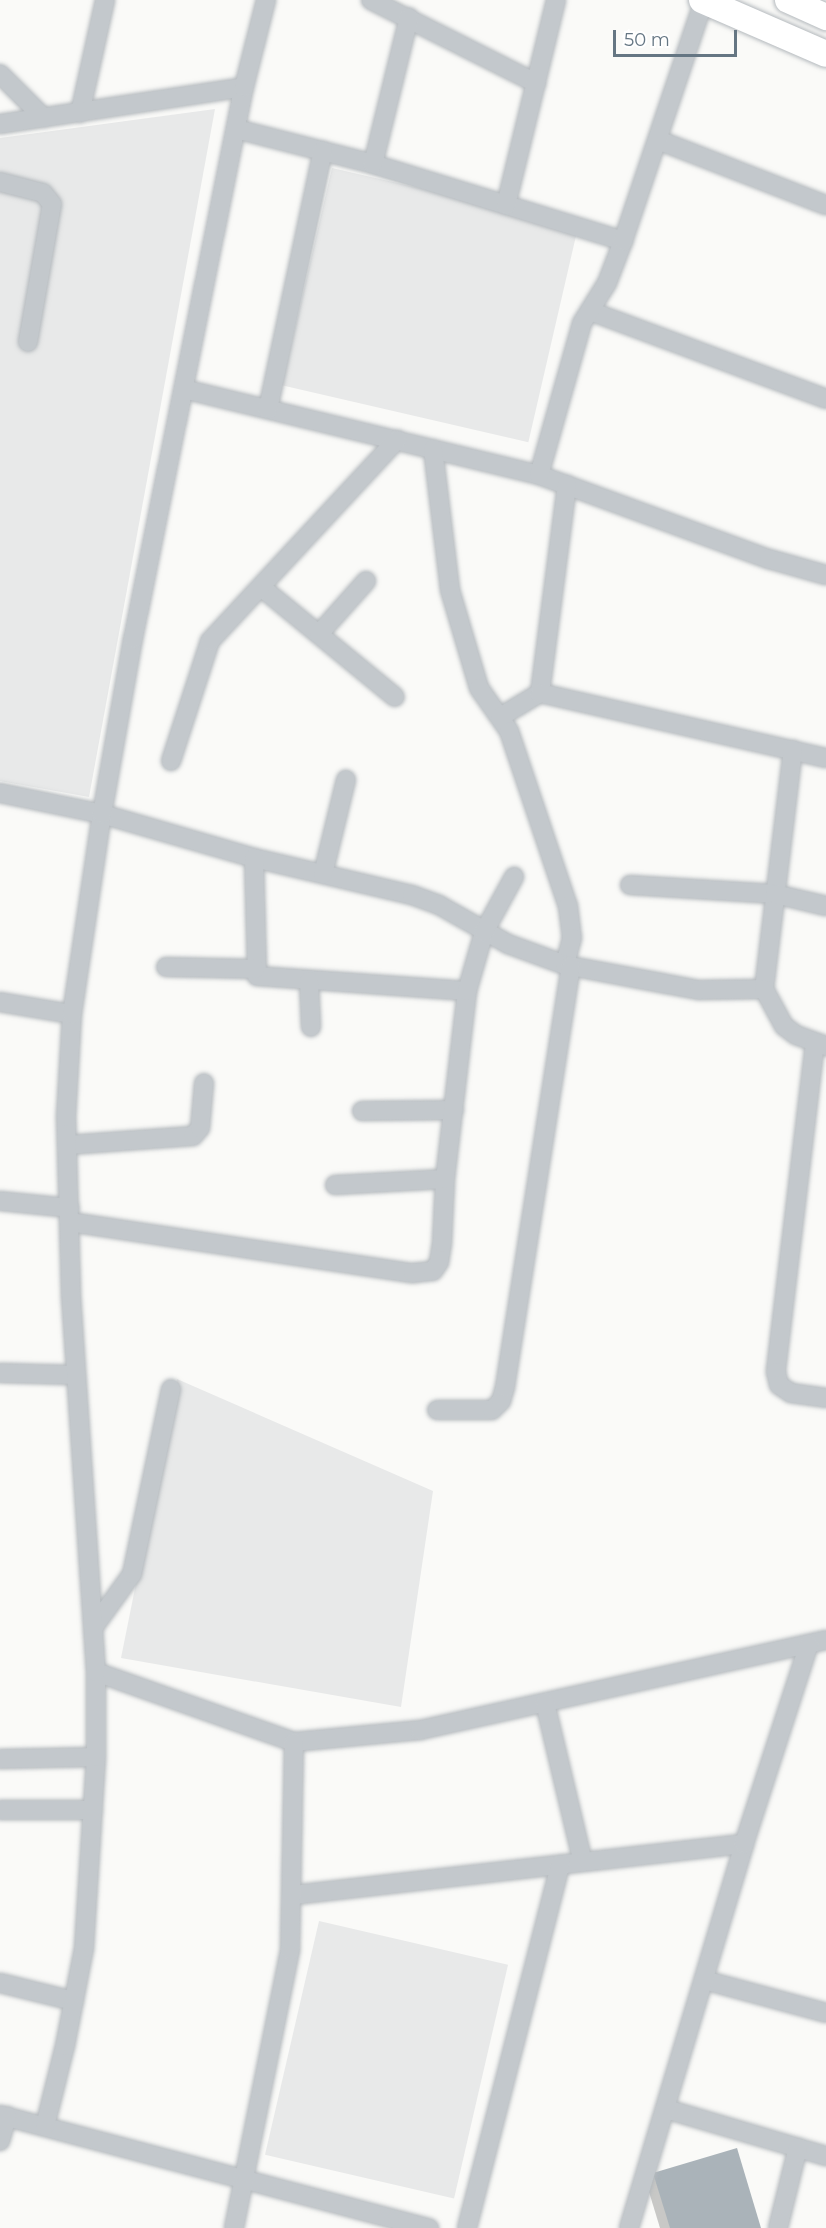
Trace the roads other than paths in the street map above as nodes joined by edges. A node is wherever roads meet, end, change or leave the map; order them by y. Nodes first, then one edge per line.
1 (105, 0) edge
2 (266, 0) edge
3 (371, 0) edge
4 (556, 0) edge
5 (788, 0) edge
6 (703, 1) edge
7 (410, 17) junction
8 (826, 17) edge
9 (826, 54) edge
10 (0, 74) edge
11 (536, 83) junction
12 (244, 87) junction
13 (80, 113) junction
14 (44, 118) junction
15 (0, 124) edge
16 (236, 129) junction
17 (658, 140) junction
18 (323, 151) junction
19 (373, 164) junction
20 (0, 182) edge
21 (506, 205) junction
22 (826, 205) edge
23 (623, 241) junction
24 (590, 310) junction
25 (28, 342) dead end
26 (184, 389) junction
27 (826, 399) edge
28 (268, 409) junction
29 (397, 441) junction
30 (433, 450) junction
31 (539, 475) junction
32 (567, 486) junction
33 (826, 575) edge
34 (366, 580) dead end
35 (261, 587) junction
36 (319, 634) junction
37 (540, 693) junction
38 (395, 697) dead end
39 (500, 717) junction
40 (793, 750) junction
41 (826, 758) edge
42 (171, 761) dead end
43 (346, 780) dead end
44 (0, 794) edge
45 (102, 814) junction
46 (254, 858) junction
47 (324, 874) junction
48 (514, 876) dead end
49 (630, 885) dead end
50 (776, 894) junction
51 (826, 906) edge
52 (484, 932) junction
53 (568, 966) junction
54 (166, 967) dead end
55 (255, 969) junction
56 (309, 981) junction
57 (764, 989) junction
58 (467, 991) junction
59 (0, 1002) edge
60 (72, 1014) junction
61 (311, 1027) dead end
62 (821, 1044) edge
63 (204, 1083) dead end
64 (454, 1110) junction
65 (362, 1111) dead end
66 (68, 1145) junction
67 (445, 1179) junction
68 (335, 1185) dead end
69 (0, 1202) edge
70 (70, 1215) junction
71 (0, 1373) edge
72 (75, 1375) junction
73 (171, 1389) dead end
74 (826, 1398) edge
75 (437, 1410) dead end
76 (93, 1628) junction
77 (818, 1642) edge
78 (96, 1672) junction
79 (545, 1703) junction
80 (294, 1742) junction
81 (96, 1757) junction
82 (0, 1759) edge
83 (0, 1810) edge
84 (93, 1810) junction
85 (744, 1844) junction
86 (583, 1862) junction
87 (560, 1864) junction
88 (294, 1895) junction
89 (704, 1980) junction
90 (0, 1983) edge
91 (74, 2001) junction
92 (826, 2013) edge
93 (666, 2109) junction
94 (3, 2115) edge
95 (45, 2126) junction
96 (0, 2141) edge
97 (798, 2147) junction
98 (826, 2156) edge
99 (245, 2179) junction
100 (234, 2228) edge
101 (429, 2228) edge
102 (467, 2228) edge
103 (630, 2228) edge
104 (778, 2228) edge

1 - 13 street
2 - 12 street
3 - 7 street
4 - 11 street
5 - 8 highway
6 - 9 highway
6 - 17 street
7 - 11 street
7 - 19 street
10 - 14 street
11 - 21 street
12 - 13 street
12 - 16 street
13 - 14 street
14 - 15 street
16 - 18 street
16 - 26 street
17 - 22 street
17 - 23 street
18 - 19 street
18 - 28 street
19 - 21 street
20 - 25 street
21 - 23 street
23 - 24 street
24 - 27 street
24 - 31 street
26 - 28 street
26 - 45 street
28 - 29 street
29 - 30 street
29 - 35 street
30 - 31 street
30 - 39 street
31 - 32 street
32 - 33 street
32 - 37 street
34 - 36 street
35 - 36 street
35 - 42 street
36 - 38 street
37 - 39 street
37 - 40 street
39 - 53 street
40 - 41 street
40 - 50 street
43 - 47 street
44 - 45 street
45 - 46 street
45 - 60 street
46 - 47 street
46 - 55 street
47 - 52 street
48 - 52 street
49 - 50 street
50 - 51 street
50 - 57 street
52 - 53 street
52 - 58 street
53 - 57 street
53 - 75 street
54 - 55 street
55 - 56 street
56 - 58 street
56 - 61 street
57 - 62 street
58 - 64 street
59 - 60 street
60 - 66 street
62 - 74 street
63 - 66 street
64 - 65 street
64 - 67 street
66 - 70 street
67 - 68 street
67 - 70 street
69 - 70 street
70 - 72 street
71 - 72 street
72 - 76 street
73 - 76 street
76 - 78 street
77 - 79 street
77 - 85 street
78 - 80 street
78 - 81 street
79 - 80 street
79 - 86 street
80 - 88 street
81 - 82 street
81 - 84 street
83 - 84 street
84 - 91 street
85 - 86 street
85 - 89 street
86 - 87 street
87 - 88 street
87 - 102 street
88 - 99 street
89 - 92 street
89 - 93 street
90 - 91 street
91 - 95 street
93 - 97 street
93 - 103 street
94 - 95 street
94 - 96 street
95 - 99 street
97 - 98 street
97 - 104 street
99 - 100 street
99 - 101 street

